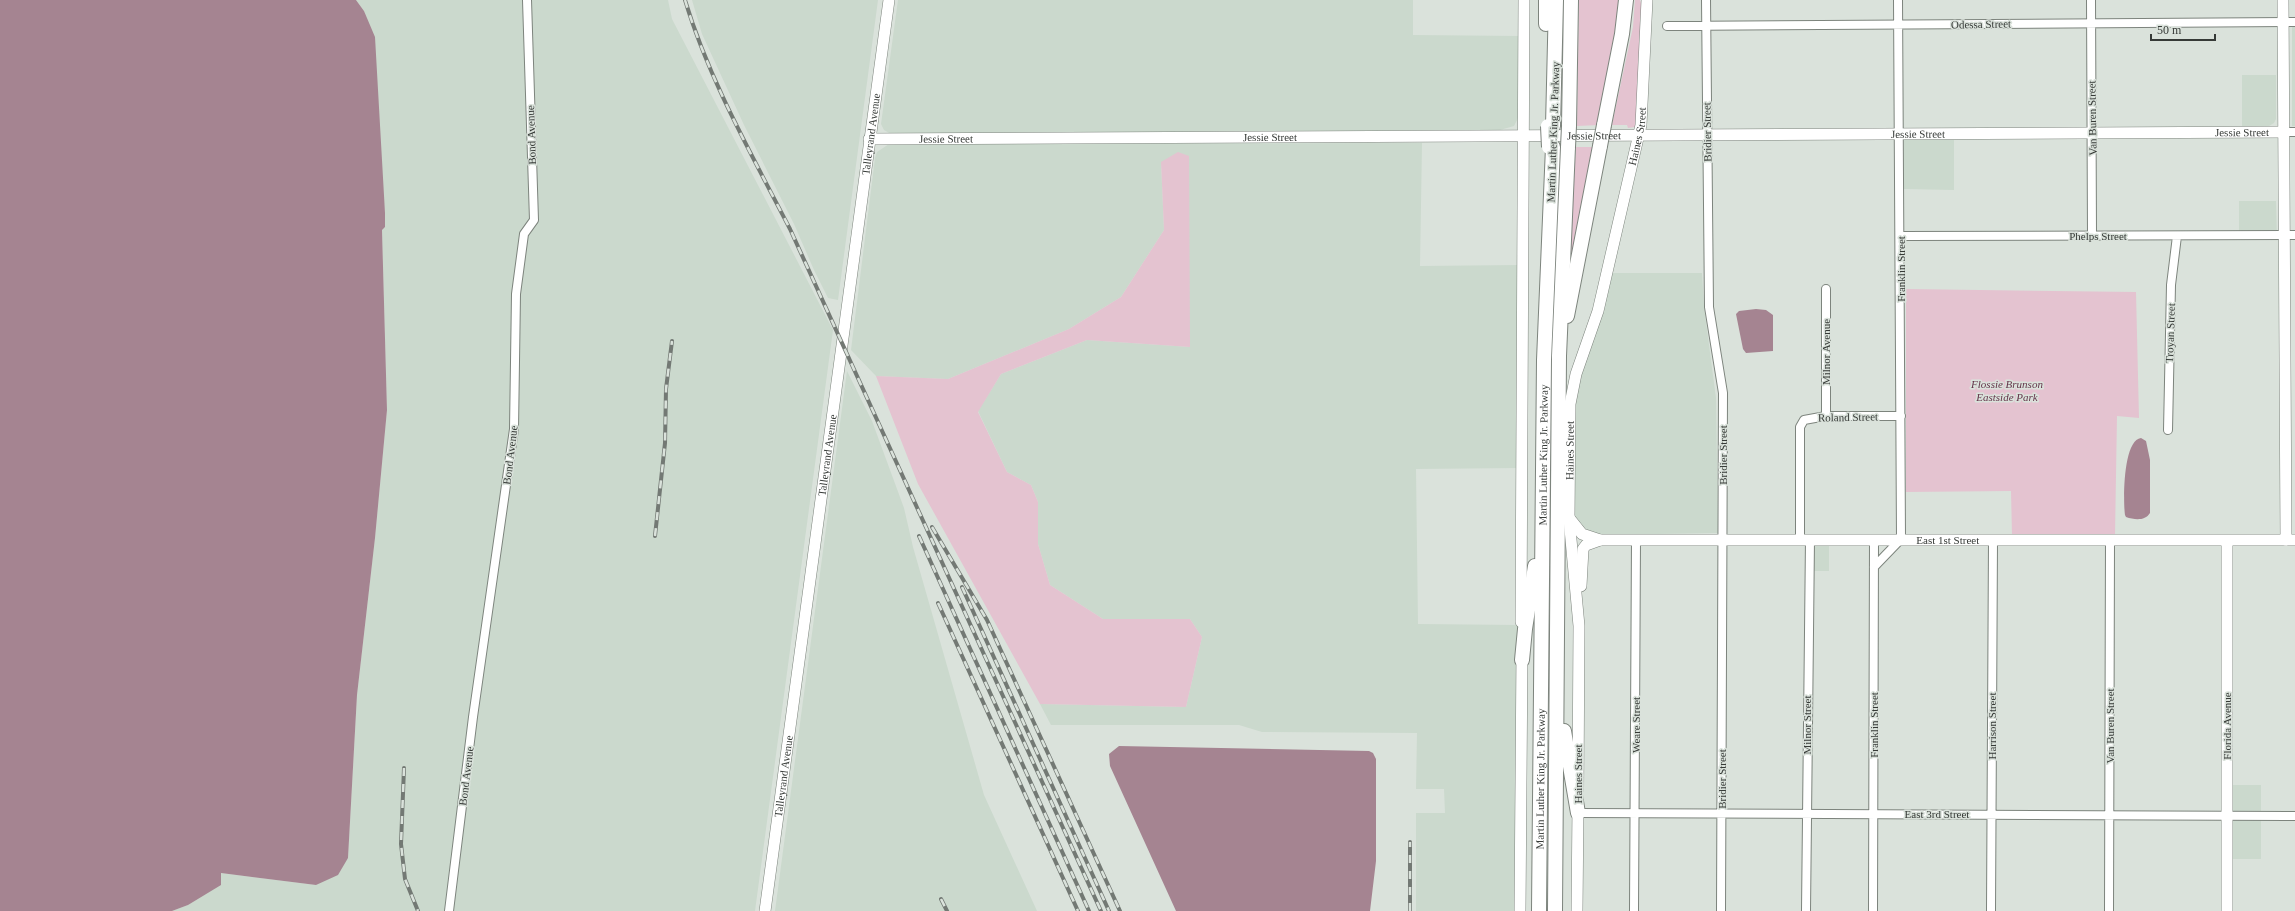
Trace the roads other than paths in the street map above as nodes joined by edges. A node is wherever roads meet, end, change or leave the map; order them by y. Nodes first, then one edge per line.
1 (527, 0) edge
2 (888, 0) edge
3 (1524, 0) edge
4 (1546, 0) edge
5 (1556, 0) edge
6 (1571, 0) edge
7 (1626, 0) edge
8 (1647, 0) edge
9 (1706, 0) edge
10 (1898, 0) edge
11 (2090, 0) edge
12 (2283, 0) edge
13 (2283, 22) junction
14 (2295, 22) edge
15 (2091, 23) junction
16 (1898, 25) junction
17 (1667, 26) dead end
18 (1706, 26) junction
19 (1551, 126) junction
20 (2290, 132) edge
21 (2092, 133) junction
22 (1899, 134) junction
23 (1639, 135) junction
24 (1706, 135) junction
25 (1524, 136) junction
26 (869, 139) junction
27 (1901, 236) junction
28 (2092, 236) junction
29 (2177, 236) junction
30 (2290, 236) edge
31 (1826, 289) dead end
32 (1559, 356) junction
33 (1826, 416) junction
34 (1901, 416) junction
35 (1800, 426) joint
36 (2168, 430) dead end
37 (1543, 510) junction
38 (1569, 518) junction
39 (1805, 539) junction
40 (1874, 539) junction
41 (1901, 539) junction
42 (1600, 540) junction
43 (1636, 540) junction
44 (1723, 540) junction
45 (1993, 540) junction
46 (2290, 540) edge
47 (2110, 541) junction
48 (2227, 541) junction
49 (1874, 567) junction
50 (1579, 626) junction
51 (1522, 660) junction
52 (1557, 664) junction
53 (1578, 813) junction
54 (1635, 813) junction
55 (1722, 814) junction
56 (1806, 814) junction
57 (1873, 814) junction
58 (1991, 815) junction
59 (2110, 815) junction
60 (2227, 816) junction
61 (2295, 816) edge
62 (449, 911) edge
63 (765, 911) edge
64 (1520, 911) edge
65 (1539, 911) edge
66 (1555, 911) edge
67 (1577, 911) edge
68 (1634, 911) edge
69 (1721, 911) edge
70 (1806, 911) edge
71 (1873, 911) edge
72 (1991, 911) edge
73 (2109, 911) edge
74 (2227, 911) edge

1 - 62 street, Bond Avenue
2 - 26 street, Talleyrand Avenue
3 - 25 street
4 - 19 highway
5 - 19 highway, Martin Luther King Jr. Parkway
6 - 32 highway, Martin Luther King Jr. Parkway, bridge
7 - 32 highway, bridge
8 - 23 street, Haines Street
9 - 18 street, Bridier Street
10 - 16 street, Franklin Street
11 - 15 street, Van Buren Street
12 - 13 street
13 - 14 street, Odessa Street
13 - 15 street, Odessa Street
13 - 20 street
15 - 16 street, Odessa Street
15 - 21 street, Van Buren Street
16 - 18 street, Odessa Street
16 - 22 street, Franklin Street
17 - 18 street, Odessa Street
18 - 24 street, Bridier Street
19 - 37 highway, Martin Luther King Jr. Parkway
20 - 21 street, Jessie Street
20 - 30 street
21 - 22 street, Jessie Street
21 - 28 street, Van Buren Street
22 - 24 street, Jessie Street
22 - 27 street, Franklin Street
23 - 24 street, Jessie Street
23 - 25 street, Jessie Street
23 - 38 street, Haines Street
24 - 44 street, Bridier Street
25 - 26 street, Jessie Street
25 - 51 street
26 - 63 street, Talleyrand Avenue
27 - 28 street, Phelps Street
27 - 34 street, Franklin Street
28 - 29 street, Phelps Street
29 - 30 street, Phelps Street
29 - 36 street, Troyan Street
30 - 46 street
31 - 33 street, Milnor Avenue
32 - 52 highway, Martin Luther King Jr. Parkway
33 - 34 street, Roland Street
33 - 35 street, Roland Street
34 - 41 street, Franklin Street
35 - 39 street, Milnor Street
37 - 51 highway
37 - 65 highway, Martin Luther King Jr. Parkway
38 - 42 street, East 1st Street
38 - 50 street, Haines Street
39 - 40 street, East 1st Street
39 - 44 street, East 1st Street
39 - 56 street, Milnor Street
40 - 41 street, East 1st Street
40 - 49 street, Franklin Street
41 - 45 street, East 1st Street
41 - 49 street
42 - 43 street, East 1st Street
42 - 50 street
43 - 44 street, East 1st Street
43 - 54 street, Weare Street
44 - 55 street, Bridier Street
45 - 47 street, East 1st Street
45 - 58 street, Harrison Street
46 - 48 street, East 1st Street
47 - 48 street, East 1st Street
47 - 59 street, Van Buren Street
48 - 60 street, Florida Avenue
49 - 57 street, Franklin Street
50 - 53 street, Haines Street
51 - 64 street
52 - 53 highway
52 - 66 highway, Martin Luther King Jr. Parkway
53 - 54 street, East 3rd Street
53 - 67 street, Haines Street
54 - 55 street, East 3rd Street
54 - 68 street, Weare Street
55 - 56 street, East 3rd Street
55 - 69 street, Bridier Street
56 - 57 street, East 3rd Street
56 - 70 street, Milnor Street
57 - 58 street, East 3rd Street
57 - 71 street, Franklin Street
58 - 59 street, East 3rd Street
58 - 72 street, Harrison Street
59 - 60 street, East 3rd Street
59 - 73 street, Van Buren Street
60 - 61 street, East 3rd Street
60 - 74 street, Florida Avenue

